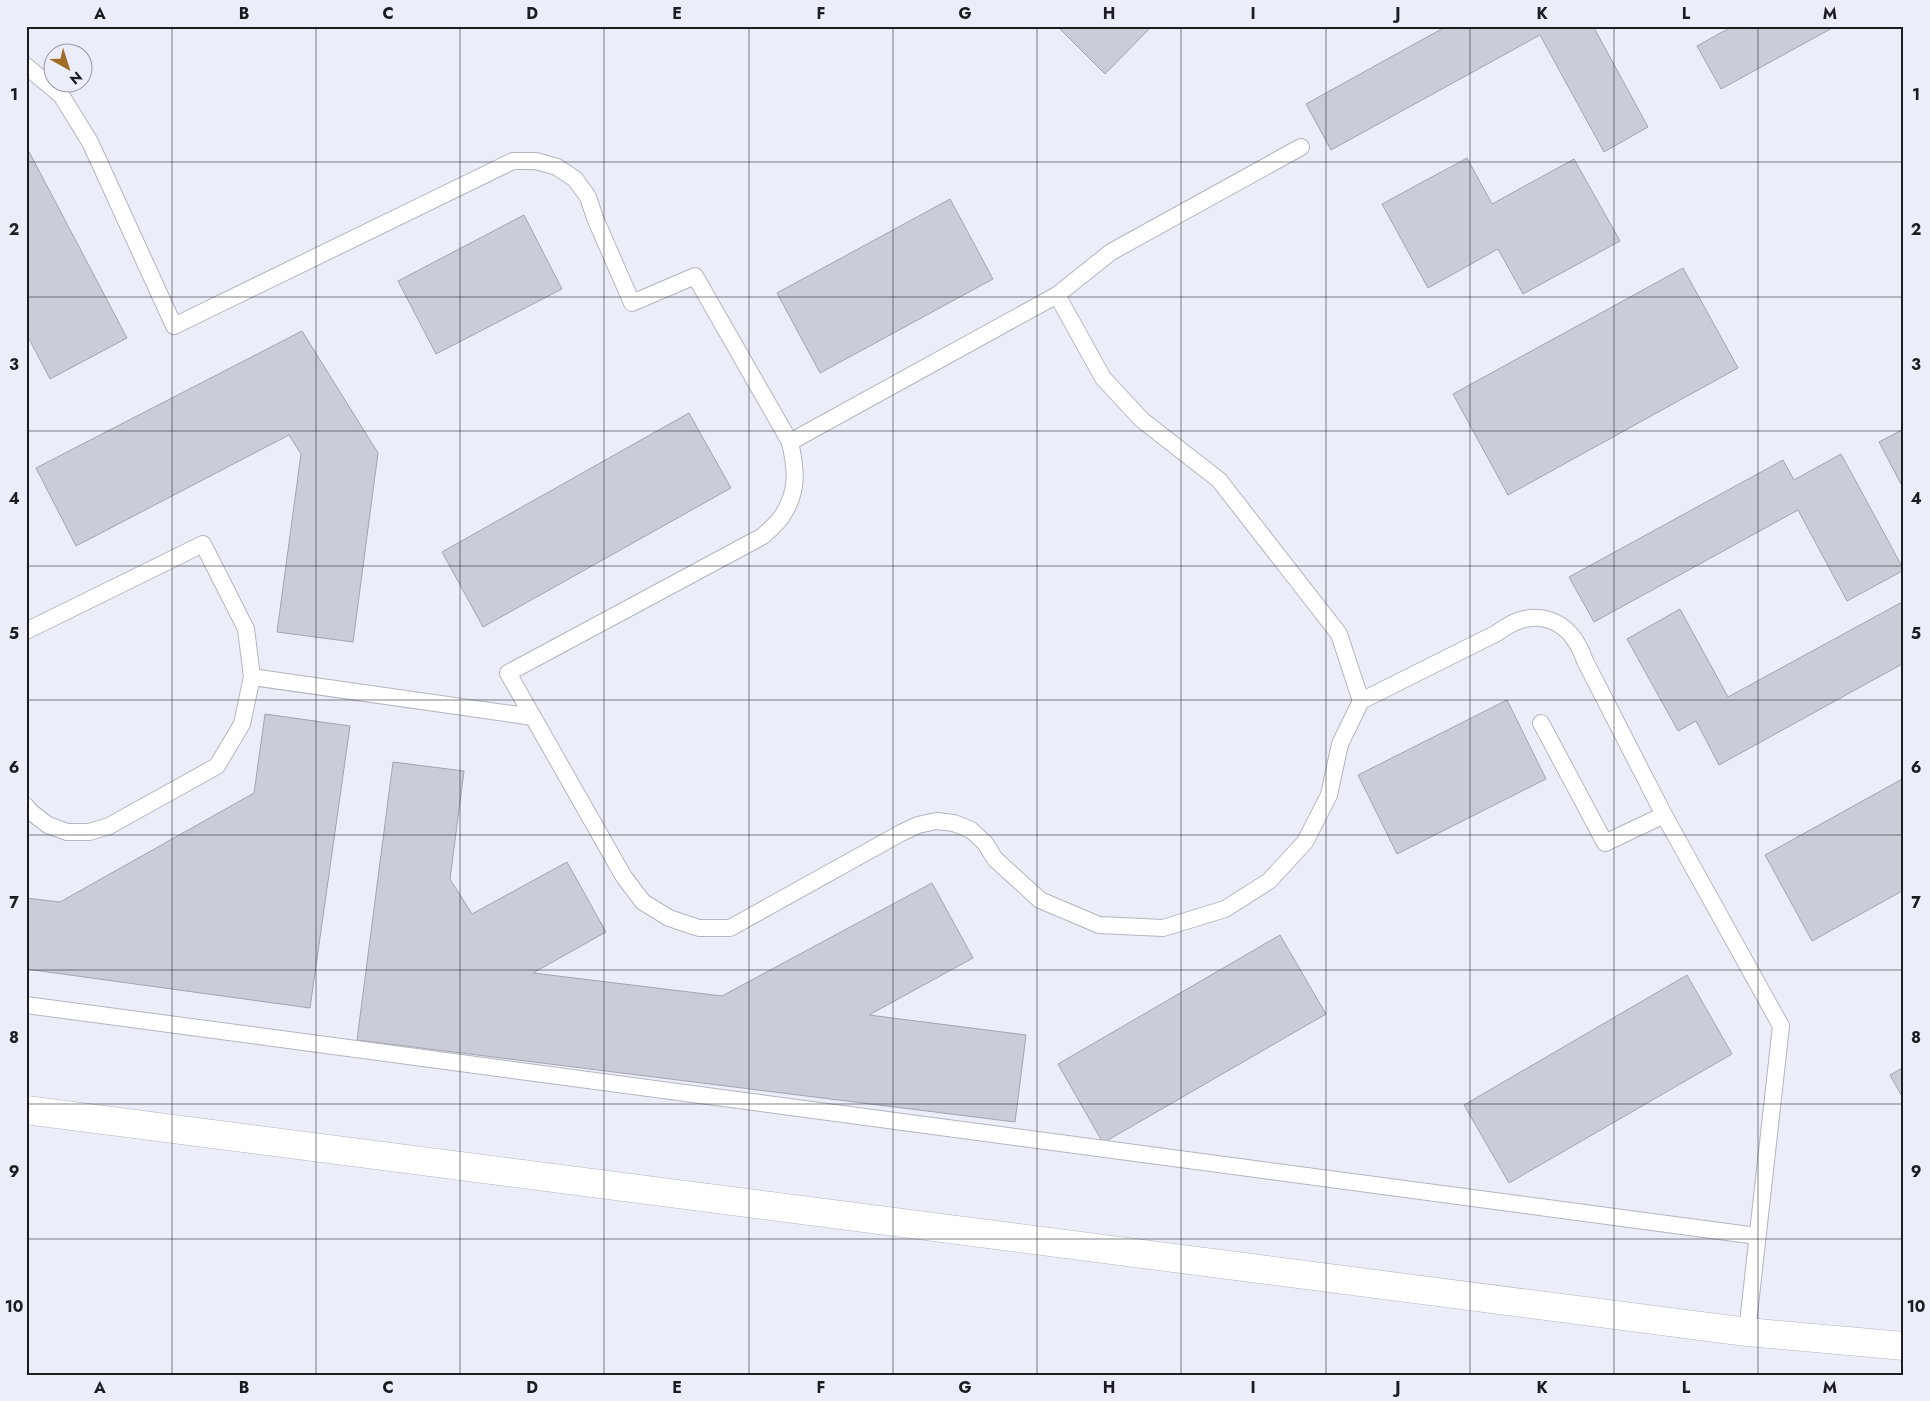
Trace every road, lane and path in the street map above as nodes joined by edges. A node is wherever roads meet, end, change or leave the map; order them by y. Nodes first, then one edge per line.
1 (26, 66) edge
2 (1301, 146) dead end
3 (1057, 295) junction
4 (790, 442) junction
5 (26, 631) edge
6 (252, 677) junction
7 (1361, 701) junction
8 (533, 717) junction
9 (1540, 723) dead end
10 (26, 806) edge
11 (1664, 815) junction
12 (26, 1005) edge
13 (26, 1110) edge
14 (1758, 1236) junction
15 (1747, 1332) junction
16 (1904, 1346) edge

1 - 4 lane
2 - 3 lane
3 - 4 lane
3 - 7 lane
4 - 8 lane
5 - 6 lane
6 - 8 lane
6 - 10 lane
7 - 8 lane
7 - 11 lane
9 - 11 lane
11 - 14 lane
12 - 14 lane
13 - 15 street
14 - 15 lane
15 - 16 street

